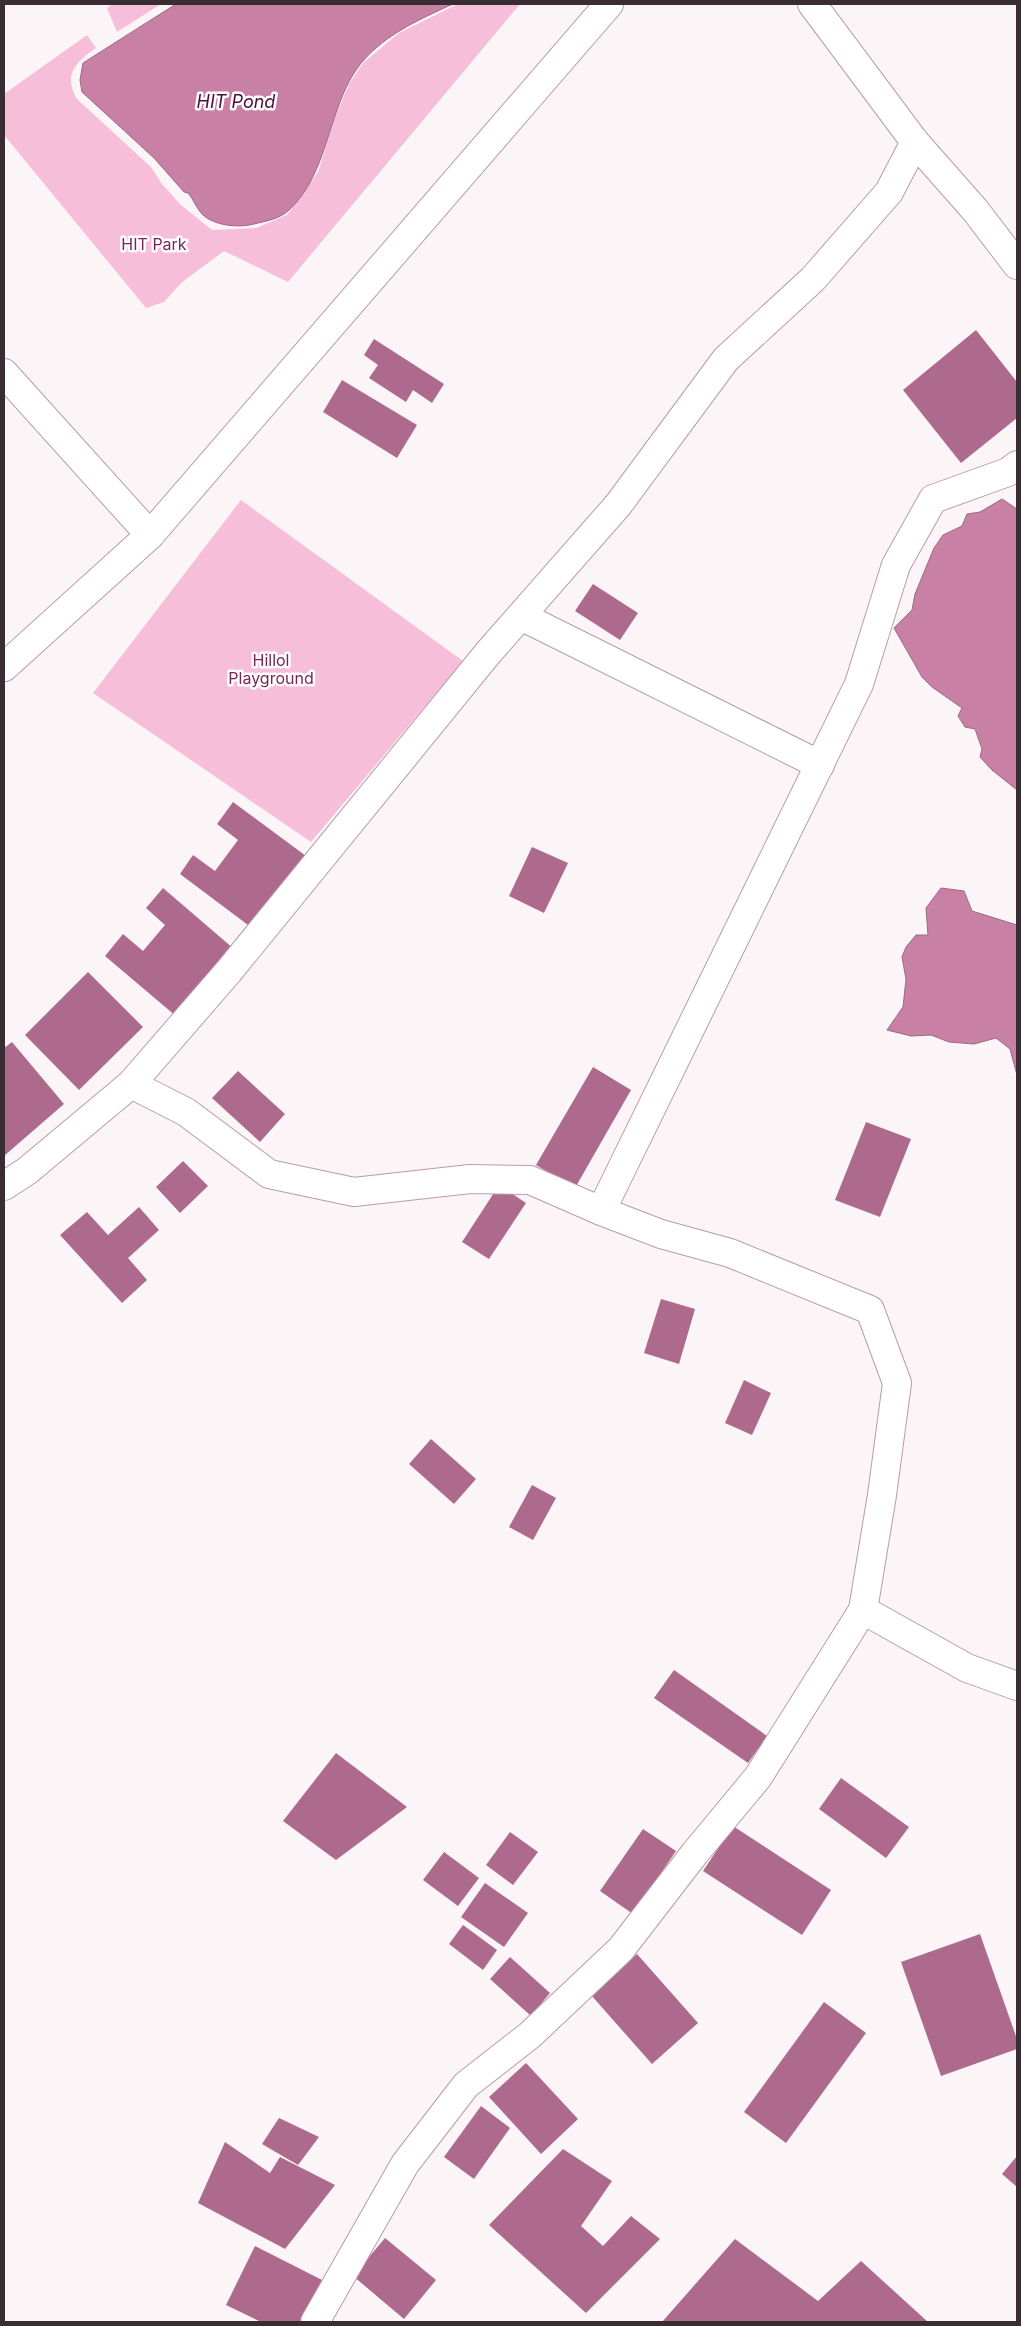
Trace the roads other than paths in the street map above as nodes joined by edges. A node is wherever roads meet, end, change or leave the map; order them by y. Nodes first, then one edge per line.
1 (609, 4) edge
2 (812, 4) edge
3 (915, 142) junction
4 (1017, 265) edge
5 (4, 373) edge
6 (1017, 465) edge
7 (150, 535) junction
8 (521, 616) junction
9 (4, 667) edge
10 (820, 765) junction
11 (131, 1084) junction
12 (4, 1186) edge
13 (601, 1211) junction
14 (863, 1610) junction
15 (1017, 1686) edge
16 (316, 2322) edge

1 - 7 street
2 - 3 street
3 - 4 street
3 - 8 street
5 - 7 street
6 - 10 street
7 - 9 street
8 - 10 street
8 - 11 street
10 - 13 street
11 - 12 street
11 - 13 street
13 - 14 street
14 - 15 street
14 - 16 street

